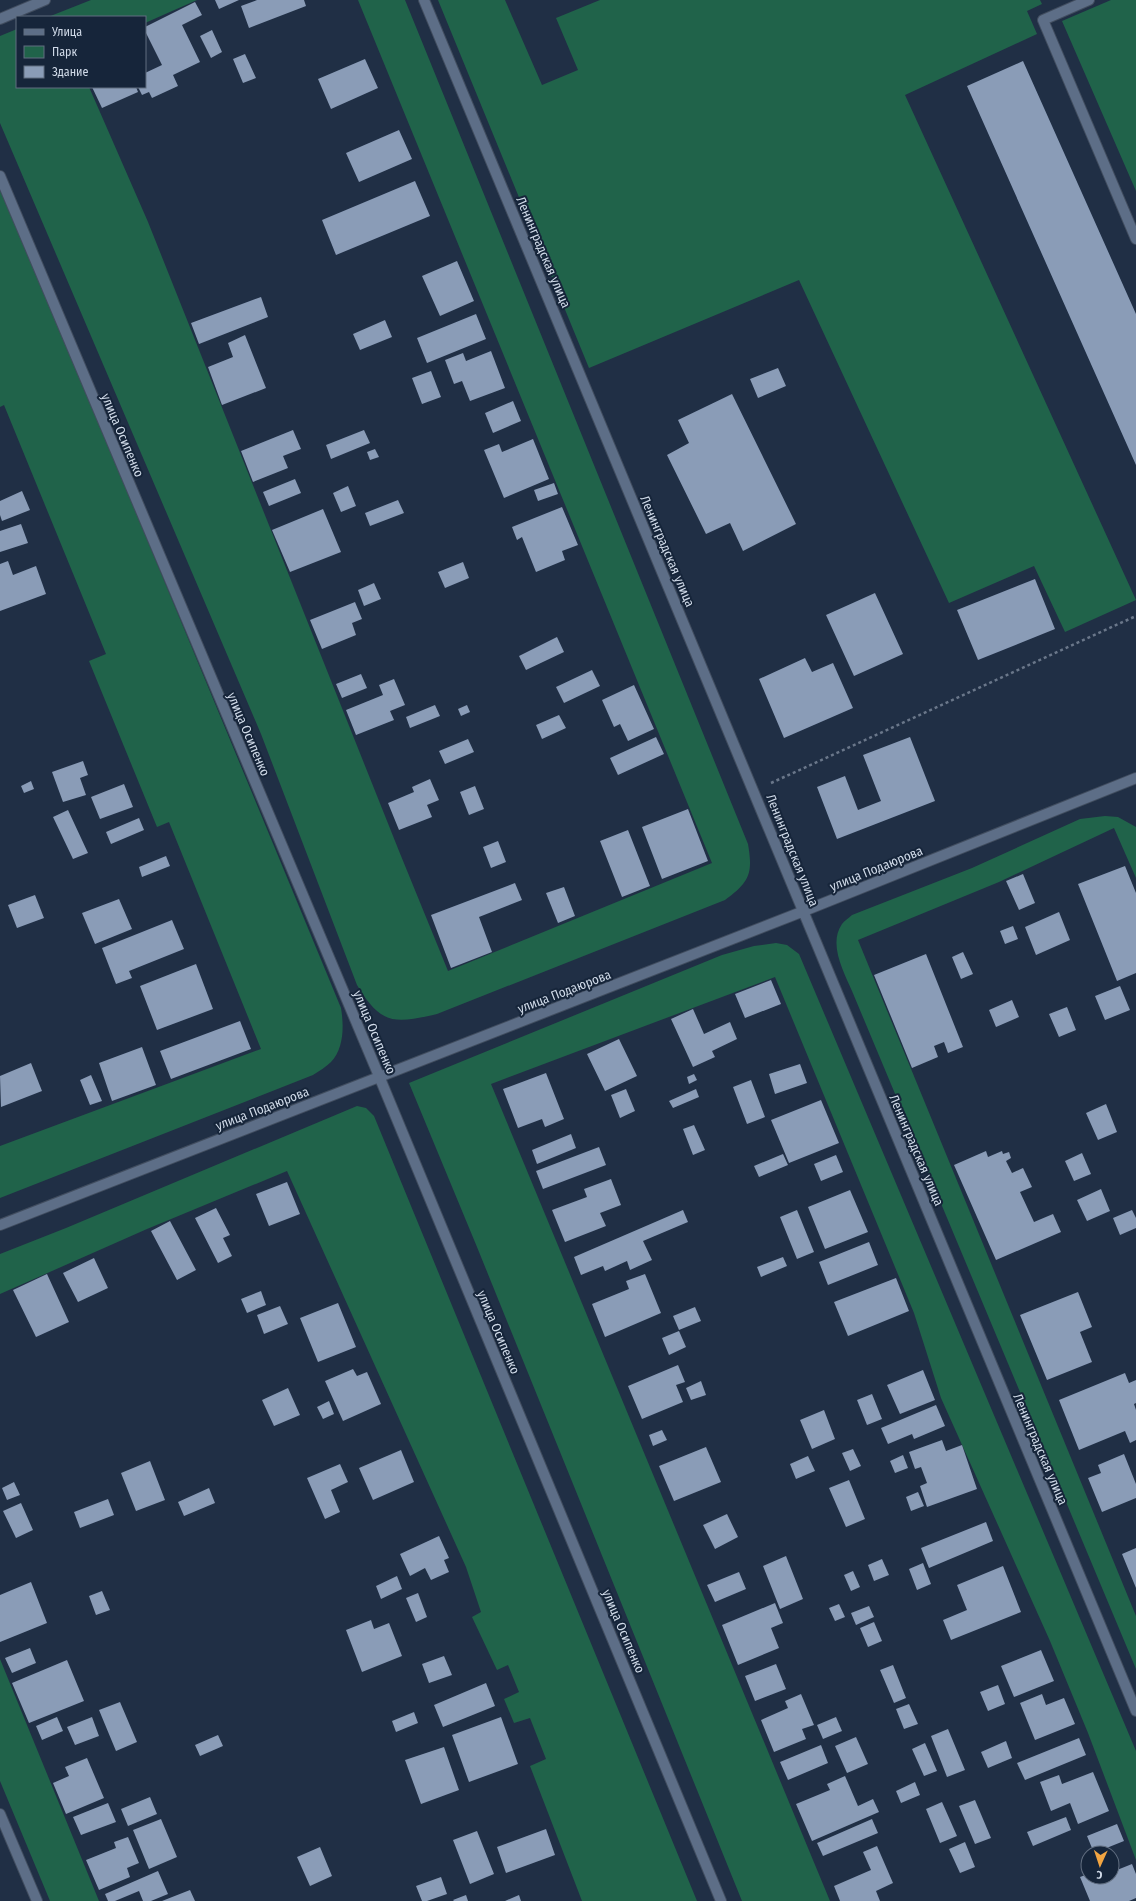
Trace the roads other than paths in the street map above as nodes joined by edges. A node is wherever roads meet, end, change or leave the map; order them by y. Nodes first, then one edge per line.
1 (45, 0) edge
2 (424, 0) edge
3 (1088, 0) edge
4 (0, 19) edge
5 (0, 176) edge
6 (1136, 239) edge
7 (1136, 778) edge
8 (804, 911) junction
9 (379, 1076) junction
10 (0, 1225) edge
11 (1136, 1711) edge
12 (0, 1814) edge
13 (37, 1901) edge
14 (722, 1901) edge

1 - 4 street
2 - 8 street, Ленинградская улица
3 - 6 street
5 - 9 street, улица Осипенко
7 - 8 street, улица Подаюрова
8 - 9 street, улица Подаюрова
8 - 11 street, Ленинградская улица
9 - 10 street, улица Подаюрова
9 - 14 street, улица Осипенко
12 - 13 street

